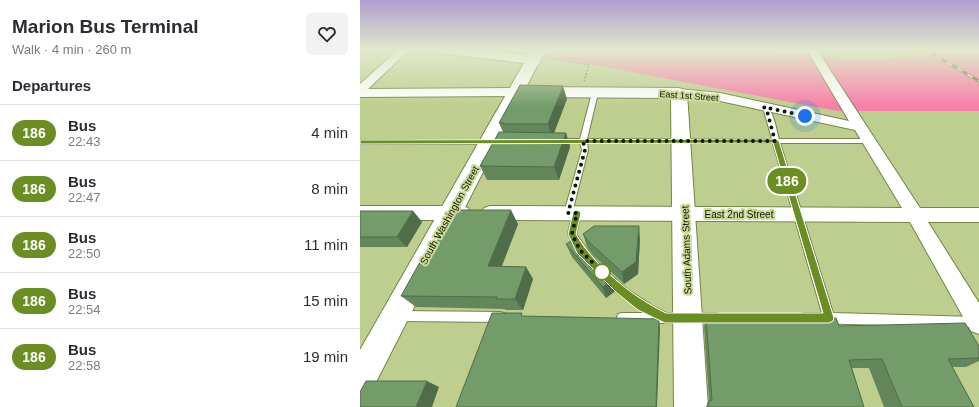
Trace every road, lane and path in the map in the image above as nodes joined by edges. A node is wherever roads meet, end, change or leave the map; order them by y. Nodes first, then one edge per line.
1 (384, 69) edge
2 (531, 69) edge
3 (589, 69) edge
4 (823, 69) edge
5 (588, 89) junction
6 (360, 92) edge
7 (517, 92) junction
8 (679, 93) junction
9 (764, 107) junction
10 (859, 128) junction
11 (552, 141) edge
12 (583, 141) junction
13 (681, 141) junction
14 (775, 141) junction
15 (360, 142) edge
16 (493, 142) junction
17 (450, 212) junction
18 (360, 213) edge
19 (572, 213) junction
20 (684, 214) junction
21 (797, 215) junction
22 (979, 215) edge
23 (915, 216) junction
24 (395, 316) junction
25 (514, 317) edge
26 (609, 318) edge
27 (677, 318) junction
28 (727, 318) edge
29 (798, 318) edge
30 (829, 318) junction
31 (979, 322) edge
32 (360, 381) edge
33 (691, 407) edge

1 - 6 street
2 - 7 main road, South Washington Street
3 - 5 path
4 - 10 street
5 - 7 main road, East 1st Street
5 - 8 main road, East 1st Street
5 - 12 lane
6 - 7 street
7 - 16 main road, South Washington Street
8 - 9 street, East 1st Street
8 - 13 main road, South Adams Street
9 - 10 street, East 1st Street
9 - 14 lane
10 - 14 lane
10 - 23 street
11 - 12 lane
12 - 13 lane
12 - 19 lane
13 - 14 lane
13 - 20 main road, South Adams Street
14 - 21 lane
15 - 16 lane
16 - 17 main road, South Washington Street
17 - 18 street, East 2nd Street
17 - 19 street, East 2nd Street
17 - 24 main road, South Washington Street
19 - 20 street, East 2nd Street
19 - 27 lane
20 - 21 street, East 2nd Street
20 - 27 main road, South Adams Street
21 - 23 street, East 2nd Street
21 - 30 lane
22 - 23 street, East 2nd Street
23 - 31 street
24 - 25 lane
24 - 32 main road, South Washington Street
26 - 27 lane
27 - 28 lane
27 - 33 main road, South Adams Street
29 - 30 lane
30 - 31 lane

